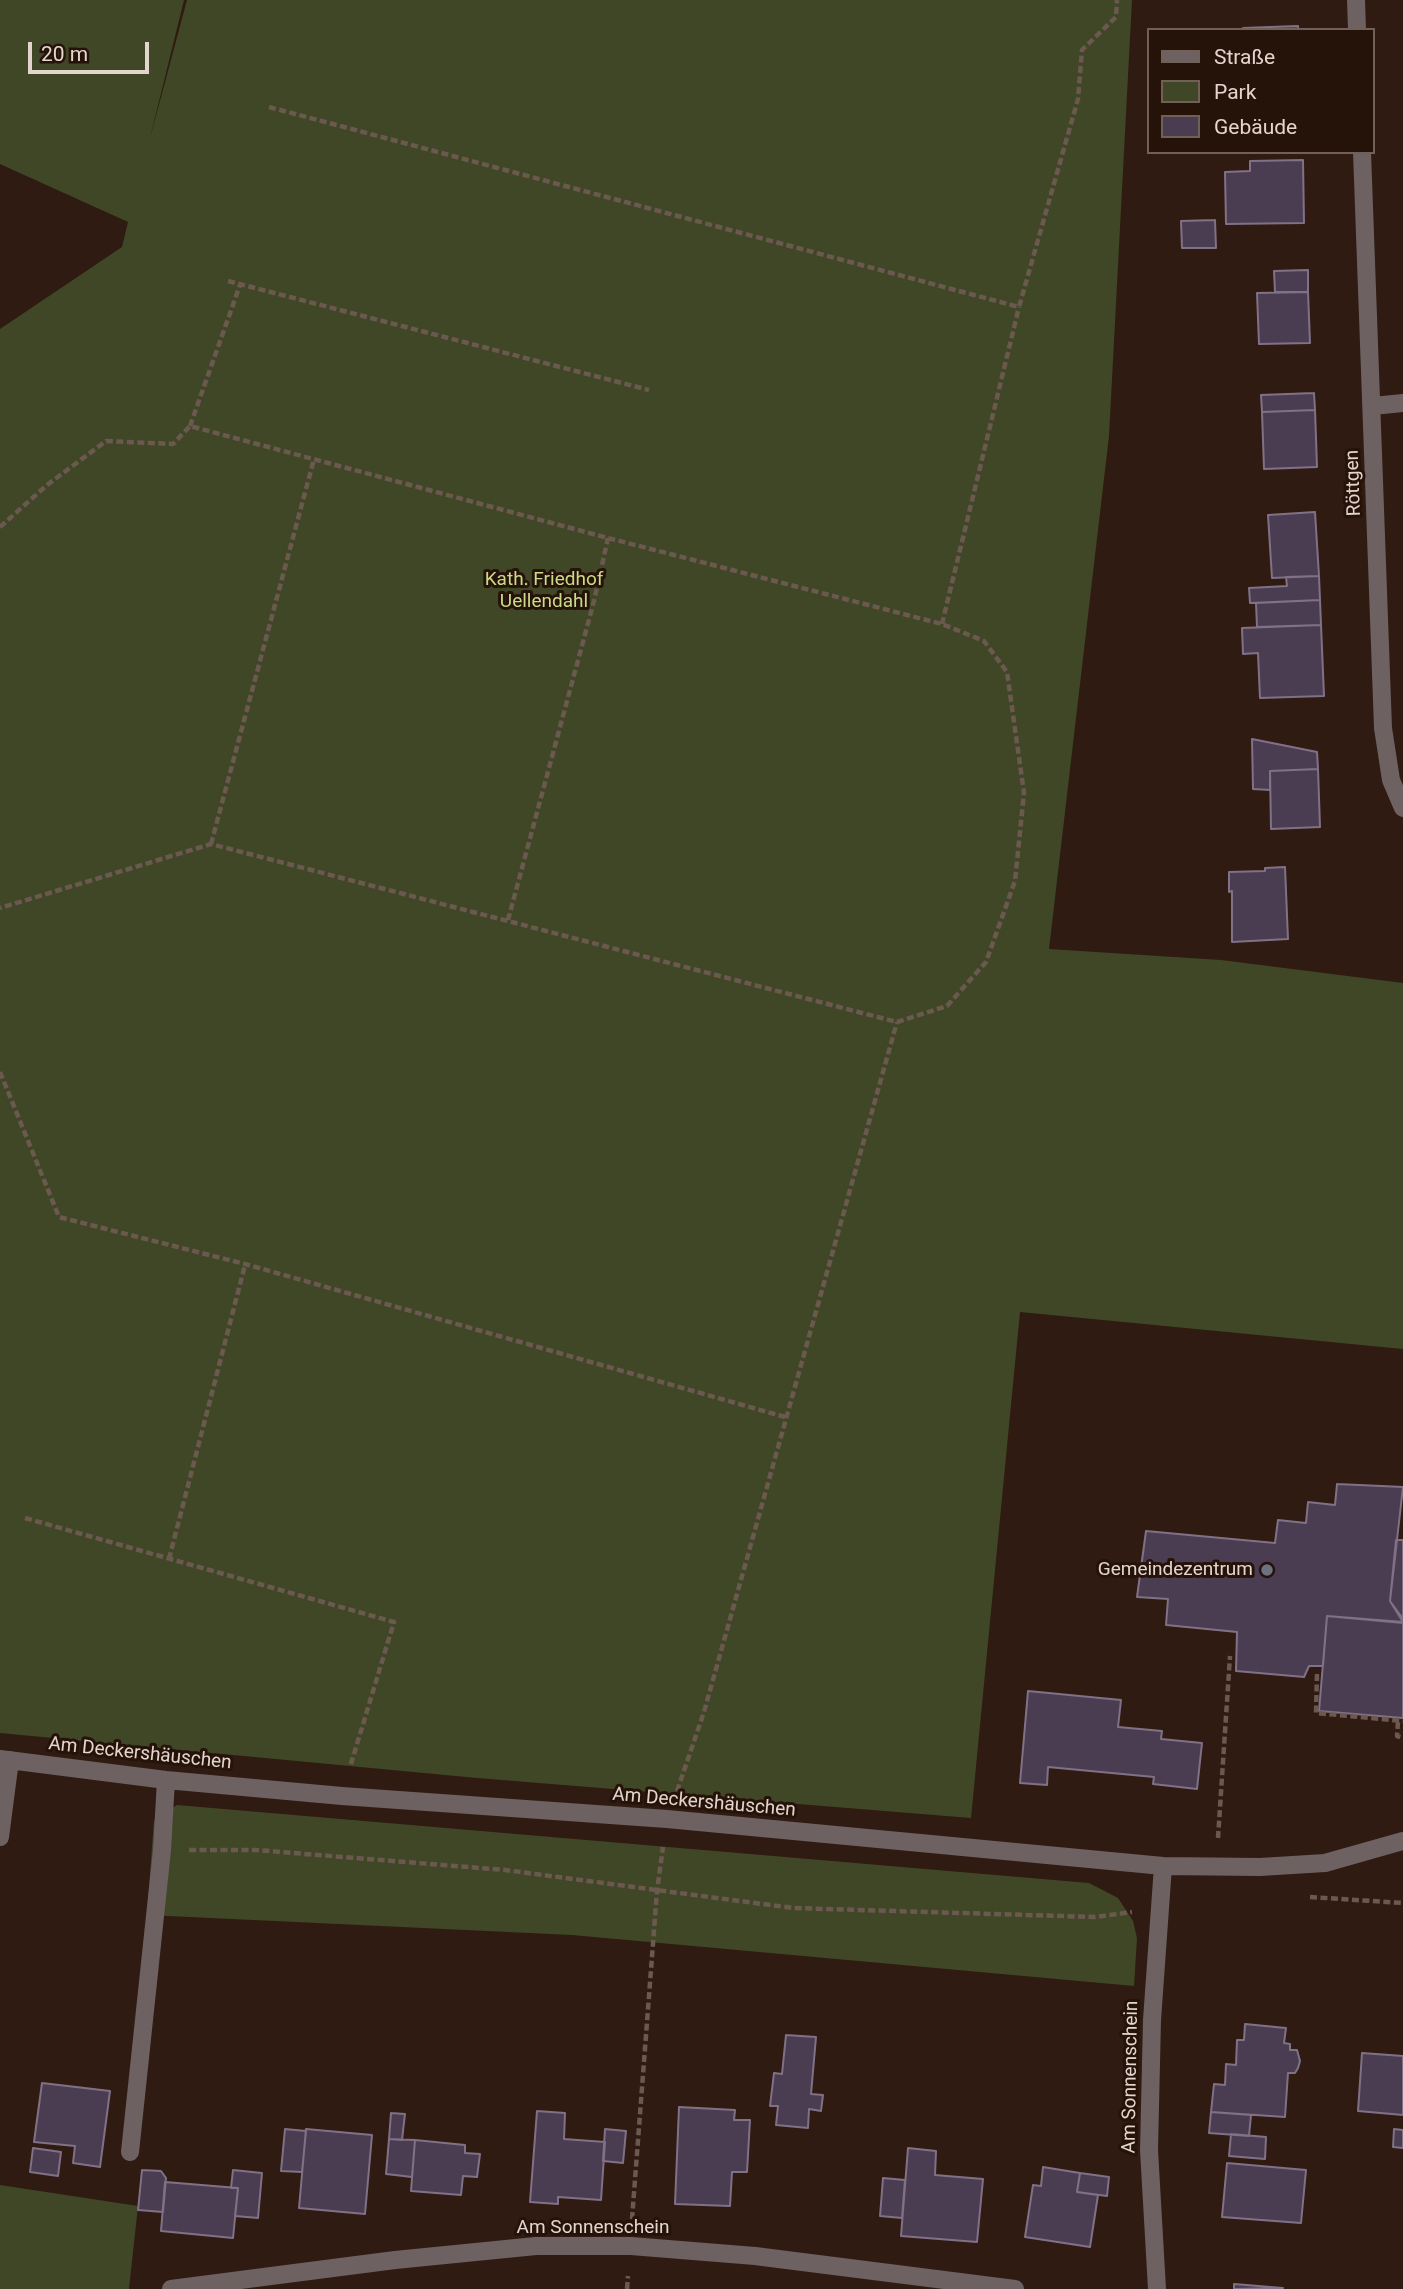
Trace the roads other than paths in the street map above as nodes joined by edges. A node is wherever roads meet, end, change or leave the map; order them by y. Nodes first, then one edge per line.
1 (1356, 0) edge
2 (1357, 28) edge
3 (1362, 154) edge
4 (1403, 403) edge
5 (1373, 406) junction
6 (1403, 808) edge
7 (5, 1760) edge
8 (166, 1780) junction
9 (0, 1837) edge
10 (1403, 1842) edge
11 (1163, 1866) junction
12 (130, 2152) dead end
13 (171, 2289) edge
14 (1015, 2289) edge
15 (1157, 2289) edge

1 - 2 street
3 - 5 street, Röttgen
4 - 5 street
5 - 6 street, Röttgen
7 - 8 street, Am Deckershäuschen
7 - 9 street
8 - 11 street, Am Deckershäuschen
8 - 12 street
10 - 11 street, Am Deckershäuschen
11 - 15 street, Am Sonnenschein
13 - 14 street, Am Sonnenschein

